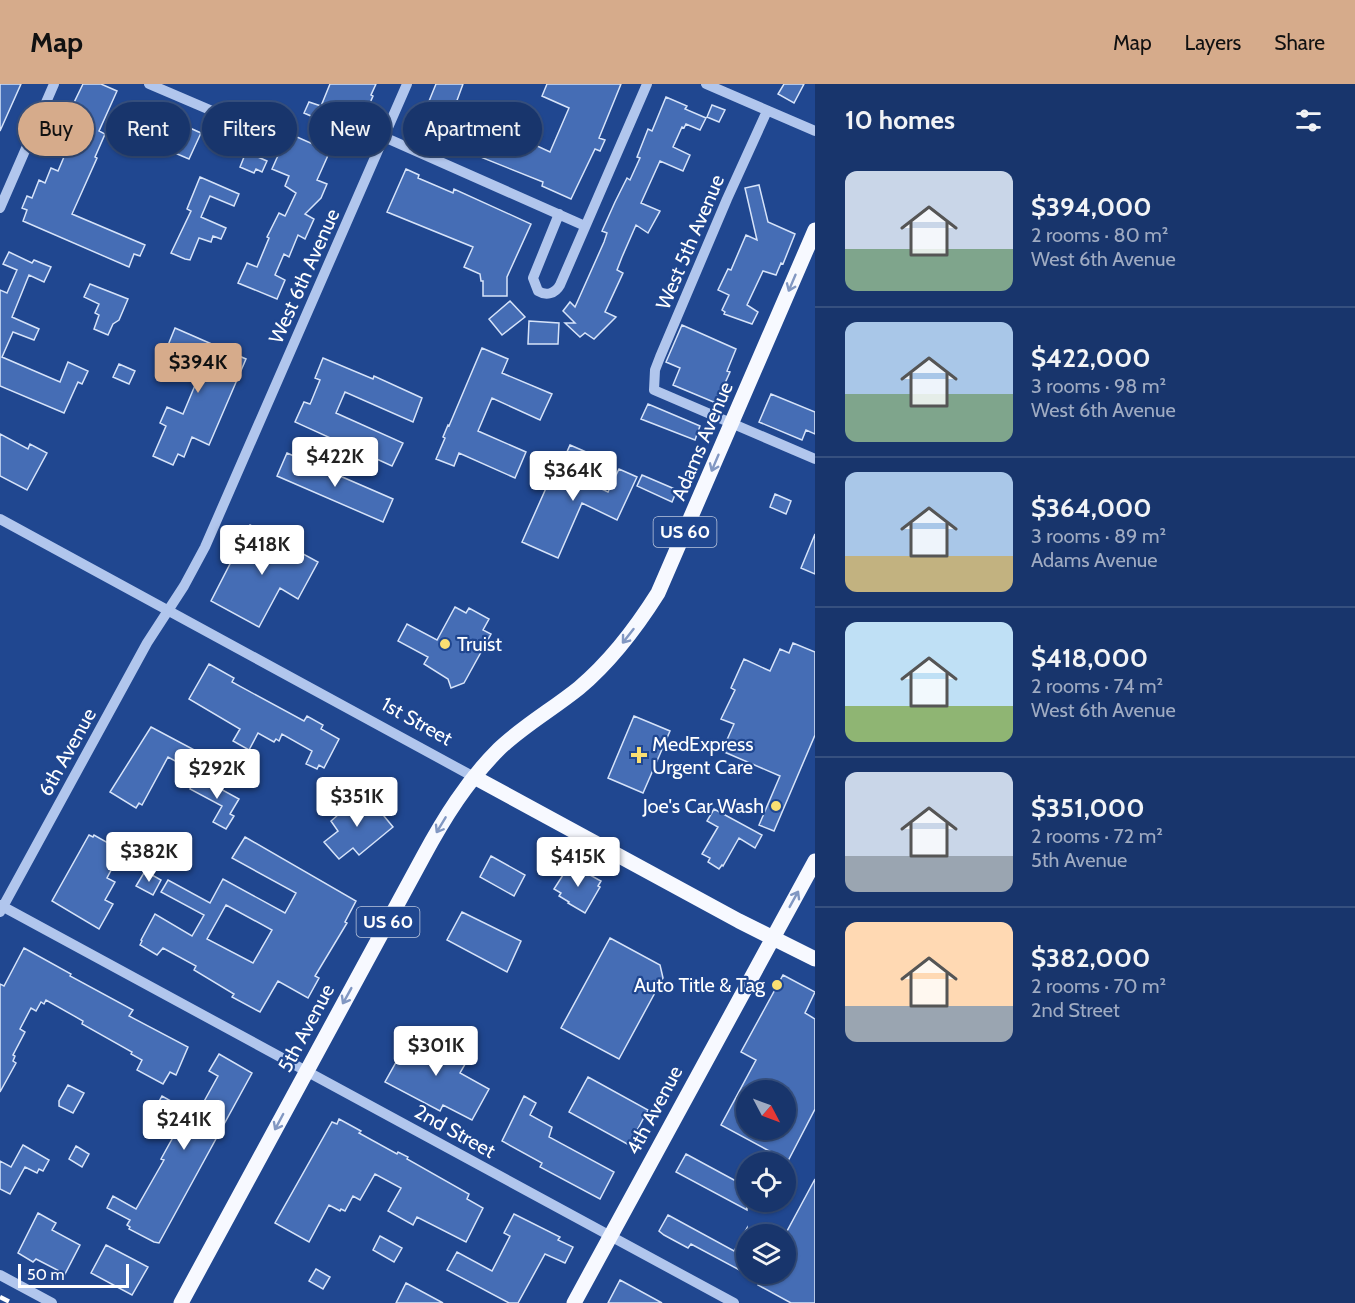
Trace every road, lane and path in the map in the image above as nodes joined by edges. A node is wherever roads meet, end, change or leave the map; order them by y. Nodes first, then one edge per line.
1 (54, 84) edge
2 (149, 84) edge
3 (407, 84) edge
4 (647, 84) edge
5 (706, 84) edge
6 (202, 107) edge
7 (767, 111) junction
8 (391, 121) edge
9 (815, 131) edge
10 (391, 140) edge
11 (376, 156) edge
12 (4, 186) edge
13 (0, 208) edge
14 (559, 214) junction
15 (585, 226) junction
16 (815, 230) edge
17 (732, 424) junction
18 (815, 459) edge
19 (0, 519) edge
20 (168, 610) junction
21 (474, 777) junction
22 (815, 861) edge
23 (1, 908) edge
24 (772, 938) junction
25 (815, 958) edge
26 (307, 1070) junction
27 (610, 1236) junction
28 (0, 1275) edge
29 (52, 1303) edge
30 (181, 1303) edge
31 (574, 1303) edge
32 (734, 1303) edge

1 - 12 street
2 - 6 street
3 - 8 street, West 6th Avenue
4 - 15 street
5 - 7 street
7 - 9 street
7 - 17 street, West 5th Avenue
10 - 14 street
11 - 20 street, West 6th Avenue
12 - 13 street
14 - 15 street
14 - 15 street
16 -> 17 main road, Adams Avenue / US 60
17 - 18 street
17 -> 21 main road, Adams Avenue / US 60
19 - 20 street, 1st Street
20 - 21 street, 1st Street
20 - 23 street, 6th Avenue
21 - 24 main road, 1st Street
21 -> 26 main road, 5th Avenue / US 60
24 -> 22 main road, 4th Avenue
23 - 26 street, 2nd Street
24 - 25 main road, 1st Street
24 - 27 main road, 4th Avenue
26 - 27 street, 2nd Street
26 -> 30 main road, 5th Avenue / US 60
27 - 31 main road, 4th Avenue
27 - 32 street, 2nd Street
28 - 29 street

